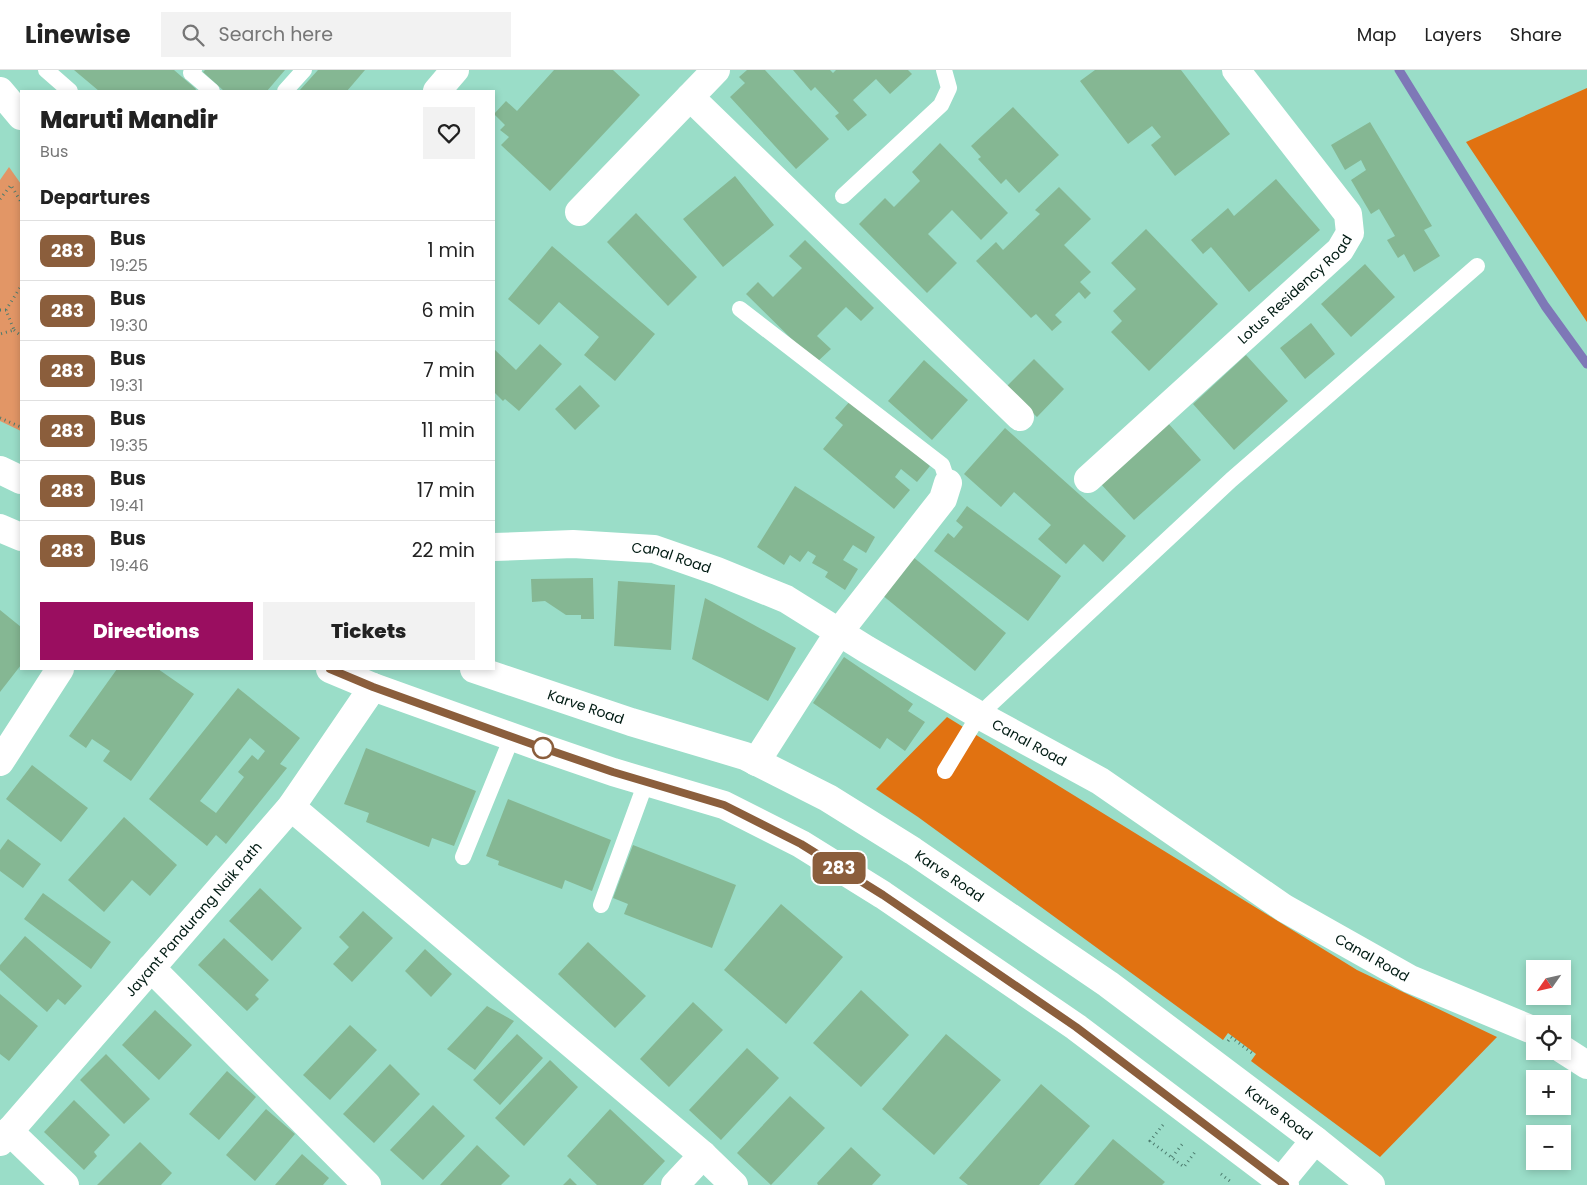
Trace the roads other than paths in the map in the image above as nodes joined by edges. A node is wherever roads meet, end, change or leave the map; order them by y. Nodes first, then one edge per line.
1 (46, 70) edge
2 (194, 70) edge
3 (304, 70) edge
4 (456, 70) edge
5 (716, 70) edge
6 (944, 70) edge
7 (1236, 70) edge
8 (69, 90) edge
9 (211, 90) edge
10 (286, 90) edge
11 (438, 90) edge
12 (0, 91) edge
13 (690, 97) junction
14 (20, 115) edge
15 (843, 196) dead end
16 (579, 212) dead end
17 (1477, 266) dead end
18 (740, 309) dead end
19 (1020, 416) dead end
20 (0, 470) edge
21 (1088, 479) dead end
22 (20, 480) edge
23 (948, 483) joint
24 (0, 528) edge
25 (20, 537) edge
26 (495, 547) edge
27 (839, 632) junction
28 (59, 670) edge
29 (332, 670) edge
30 (477, 670) edge
31 (373, 687) junction
32 (979, 715) junction
33 (512, 737) junction
34 (0, 762) edge
35 (756, 762) junction
36 (945, 771) dead end
37 (646, 782) junction
38 (291, 807) junction
39 (463, 857) dead end
40 (601, 905) dead end
41 (151, 968) junction
42 (1526, 1027) edge
43 (1571, 1055) edge
44 (1587, 1065) edge
45 (5, 1136) edge
46 (1315, 1140) junction
47 (703, 1155) junction
48 (1281, 1184) edge
49 (65, 1185) edge
50 (367, 1185) edge
51 (675, 1185) edge
52 (734, 1185) edge
53 (1371, 1185) edge

1 - 8 lane
2 - 9 lane
3 - 10 lane
4 - 11 street
5 - 13 street
6 - 15 lane
7 - 21 street, Lotus Residency Road
12 - 14 street
13 - 16 street
13 - 19 street
17 - 32 lane
18 - 23 lane
20 - 22 street
23 - 27 street
24 - 25 street
26 - 27 street, Canal Road
27 - 32 street, Canal Road
27 - 35 street
28 - 34 street
29 - 31 street
30 - 35 street, Karve Road
31 - 33 street
31 - 38 street, Jayant Pandurang Naik Path
32 - 36 lane
32 - 42 street, Canal Road
33 - 37 street
33 - 39 lane
35 - 46 street, Karve Road
37 - 40 lane
37 - 48 street
38 - 41 street, Jayant Pandurang Naik Path
38 - 47 street
41 - 45 street, Jayant Pandurang Naik Path
41 - 50 street
43 - 44 street
45 - 49 street
46 - 48 street
46 - 53 street, Karve Road
47 - 51 street
47 - 52 street

